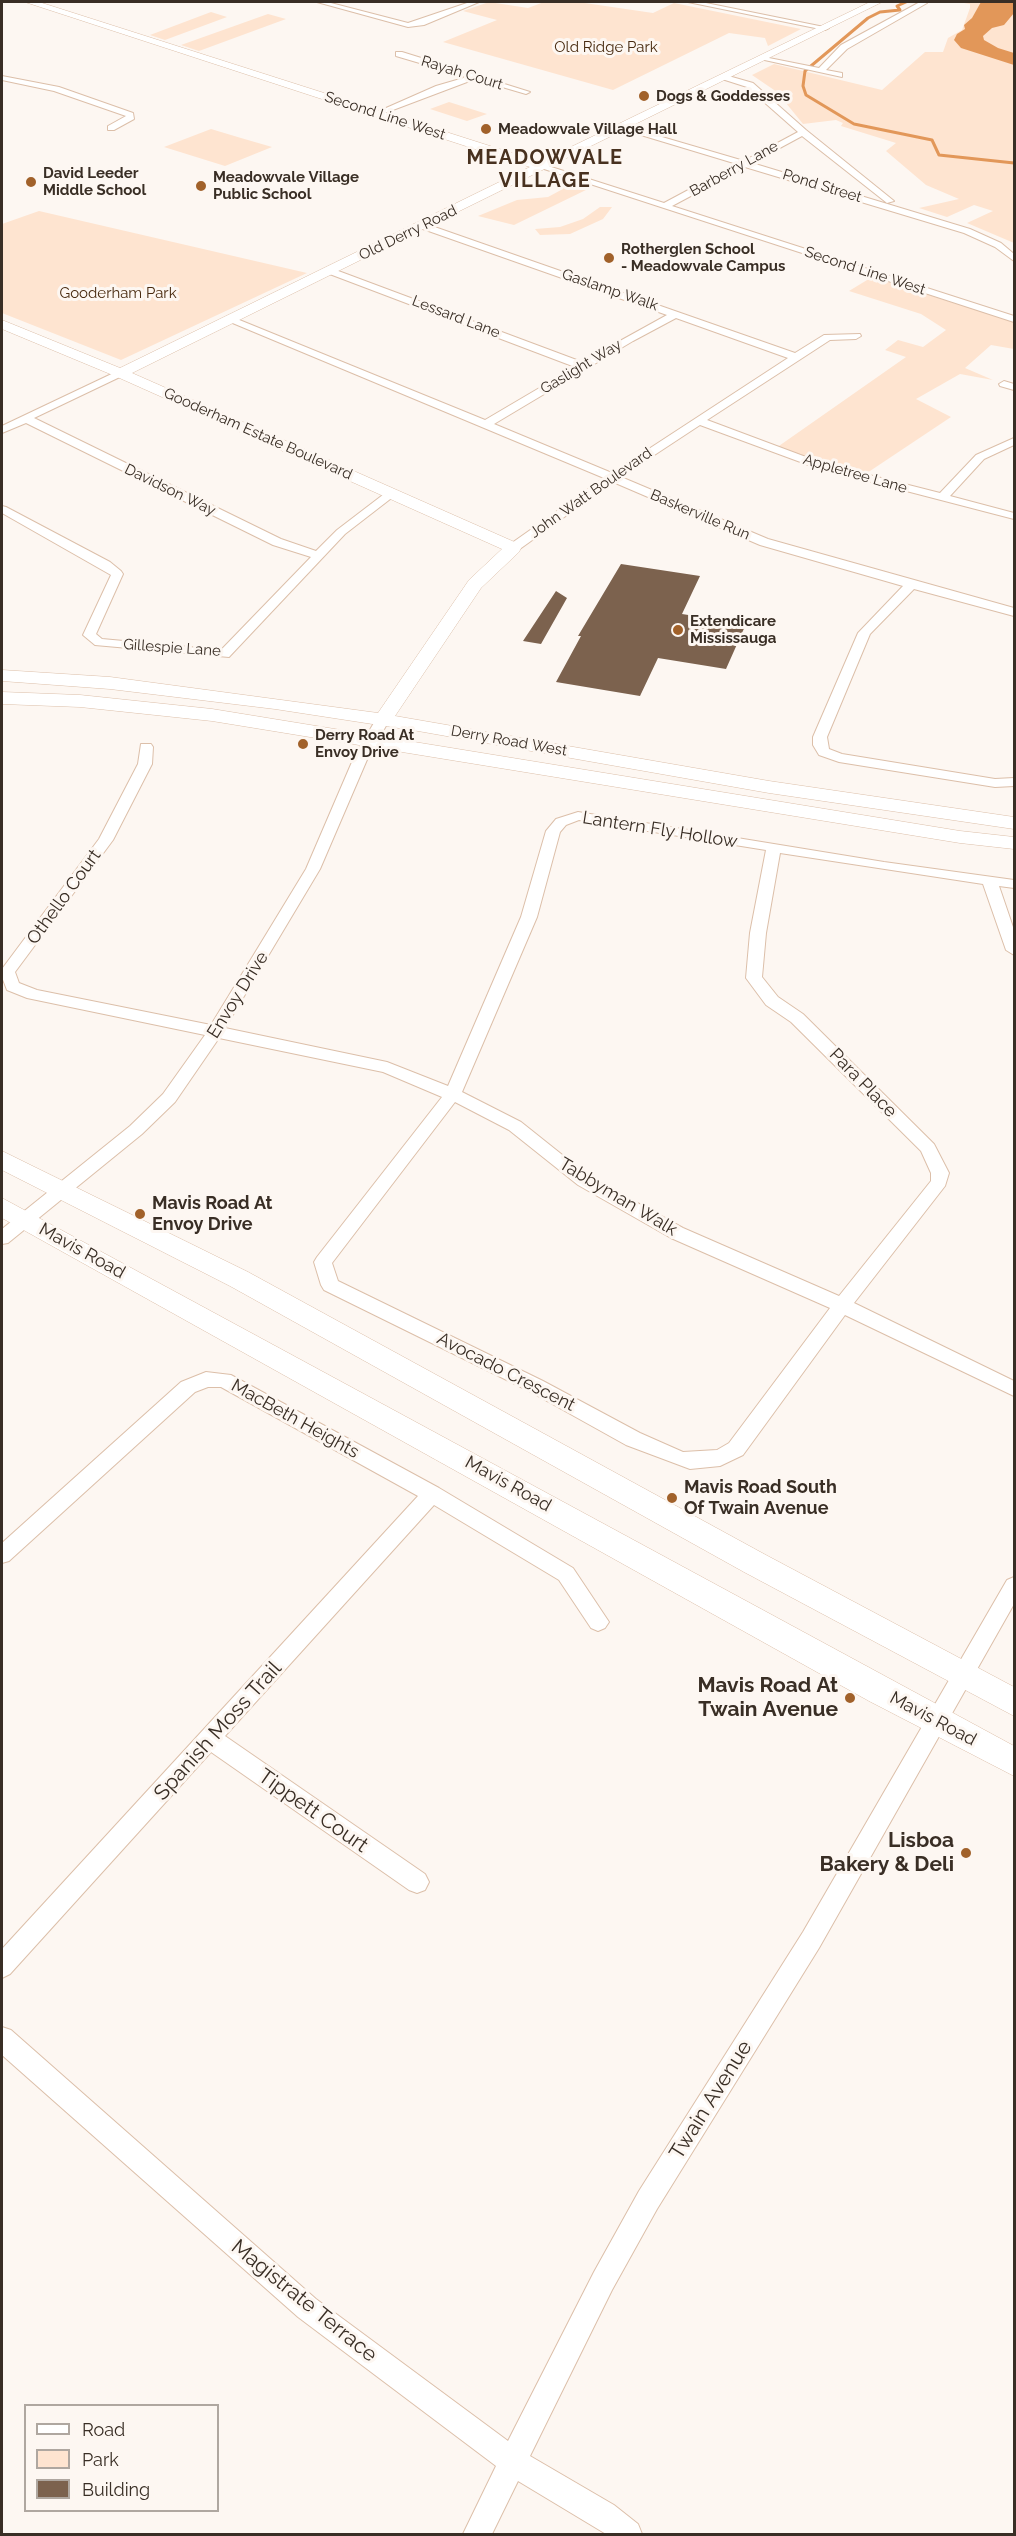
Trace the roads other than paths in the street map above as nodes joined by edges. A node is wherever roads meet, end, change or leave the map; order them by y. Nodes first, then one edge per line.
1 (30, 2) edge
2 (321, 2) edge
3 (475, 2) edge
4 (692, 2) edge
5 (877, 2) edge
6 (923, 3) dead end
7 (825, 28) junction
8 (399, 54) dead end
9 (764, 59) junction
10 (814, 70) junction
11 (839, 75) dead end
12 (474, 77) junction
13 (725, 77) junction
14 (2, 78) edge
15 (526, 92) dead end
16 (380, 114) junction
17 (624, 127) junction
18 (111, 128) dead end
19 (803, 132) junction
20 (746, 163) junction
21 (542, 166) junction
22 (666, 207) junction
23 (900, 209) junction
24 (423, 226) junction
25 (1014, 258) edge
26 (330, 271) junction
27 (677, 314) junction
28 (1014, 319) edge
29 (228, 320) junction
30 (4, 328) edge
31 (856, 336) dead end
32 (796, 357) junction
33 (582, 366) junction
34 (120, 373) junction
35 (25, 418) junction
36 (699, 421) junction
37 (486, 424) junction
38 (2, 430) edge
39 (1014, 441) edge
40 (612, 477) junction
41 (392, 493) junction
42 (942, 498) junction
43 (2, 509) edge
44 (1014, 516) edge
45 (513, 548) junction
46 (317, 555) junction
47 (911, 585) junction
48 (1014, 612) edge
49 (2, 676) edge
50 (2, 698) edge
51 (383, 719) junction
52 (370, 741) junction
53 (146, 747) dead end
54 (1014, 782) edge
55 (1014, 823) edge
56 (1014, 843) edge
57 (774, 848) junction
58 (990, 882) junction
59 (1014, 884) edge
60 (1014, 950) edge
61 (216, 1030) junction
62 (453, 1094) junction
63 (2, 1160) edge
64 (62, 1191) junction
65 (13, 1213) edge
66 (2, 1238) edge
67 (842, 1305) junction
68 (1014, 1389) edge
69 (432, 1494) junction
70 (2, 1555) edge
71 (1014, 1586) edge
72 (598, 1622) dead end
73 (964, 1675) junction
74 (1014, 1702) edge
75 (936, 1721) junction
76 (210, 1739) junction
77 (1014, 1762) edge
78 (417, 1882) dead end
79 (2, 1966) edge
80 (2, 2039) edge
81 (513, 2462) junction
82 (477, 2535) edge
83 (628, 2535) edge

1 - 16 street, Second Line West
2 - 3 street
4 - 7 street
5 - 7 street, Old Derry Road
6 - 10 street
7 - 9 street, Old Derry Road
8 - 12 street, Rayah Court
9 - 10 street
9 - 13 street, Old Derry Road
10 - 11 street
12 - 15 street, Rayah Court
12 - 16 street
13 - 17 street, Old Derry Road
13 - 19 street
14 - 18 street
16 - 21 street, Second Line West
17 - 20 street, Pond Street
17 - 21 street, Old Derry Road
19 - 20 street, Barberry Lane
19 - 23 street
20 - 22 street, Barberry Lane
20 - 23 street, Pond Street
21 - 22 street, Second Line West
21 - 24 street, Old Derry Road
22 - 28 street, Second Line West
23 - 25 street, Pond Street
24 - 26 street, Old Derry Road
24 - 27 street, Gaslamp Walk
26 - 29 street, Old Derry Road
26 - 33 street, Lessard Lane
27 - 32 street, Gaslamp Walk
27 - 33 street, Gaslight Way
29 - 34 street, Old Derry Road
29 - 37 street, Baskerville Run
30 - 34 street, Gooderham Estate Boulevard
31 - 32 street, John Watt Boulevard
32 - 36 street, John Watt Boulevard
33 - 37 street, Gaslight Way
34 - 35 street, Old Derry Road
34 - 41 street, Gooderham Estate Boulevard
35 - 38 street, Old Derry Road
35 - 46 street, Davidson Way
36 - 40 street, John Watt Boulevard
36 - 42 street, Appletree Lane
37 - 40 street, Baskerville Run
39 - 42 street
40 - 45 street, John Watt Boulevard
40 - 47 street, Baskerville Run
41 - 45 street, Gooderham Estate Boulevard
41 - 46 street, Gillespie Lane
42 - 44 street, Appletree Lane
43 - 46 street, Gillespie Lane
45 - 51 street, John Watt Boulevard
47 - 48 street, Baskerville Run
47 - 54 street
49 - 51 street, Derry Road West
50 - 52 street, Derry Road West
51 - 52 street, Envoy Drive
51 - 55 street, Derry Road West
52 - 56 street, Derry Road West
52 - 61 street, Envoy Drive
53 - 61 street, Othello Court
57 - 58 street, Lantern Fly Hollow
57 - 62 street, Lantern Fly Hollow
57 - 67 street, Para Place
58 - 59 street, Lantern Fly Hollow
58 - 60 street
61 - 62 street, Tabbyman Walk
61 - 64 street, Envoy Drive
62 - 67 street, Tabbyman Walk
62 - 67 street, Avocado Crescent
63 - 64 street
64 - 65 street, Envoy Drive
64 - 73 street
65 - 66 street, Envoy Drive
65 - 75 street, Mavis Road
67 - 68 street, Tabbyman Walk
69 - 70 street, MacBeth Heights
69 - 72 street, MacBeth Heights
69 - 76 street, Spanish Moss Trail
71 - 73 street, Twain Avenue
73 - 74 street
73 - 75 street, Twain Avenue
75 - 77 street, Mavis Road
75 - 81 street, Twain Avenue
76 - 78 street, Tippett Court
76 - 79 street, Spanish Moss Trail
80 - 81 street, Magistrate Terrace
81 - 82 street, Twain Avenue
81 - 83 street, Magistrate Terrace

